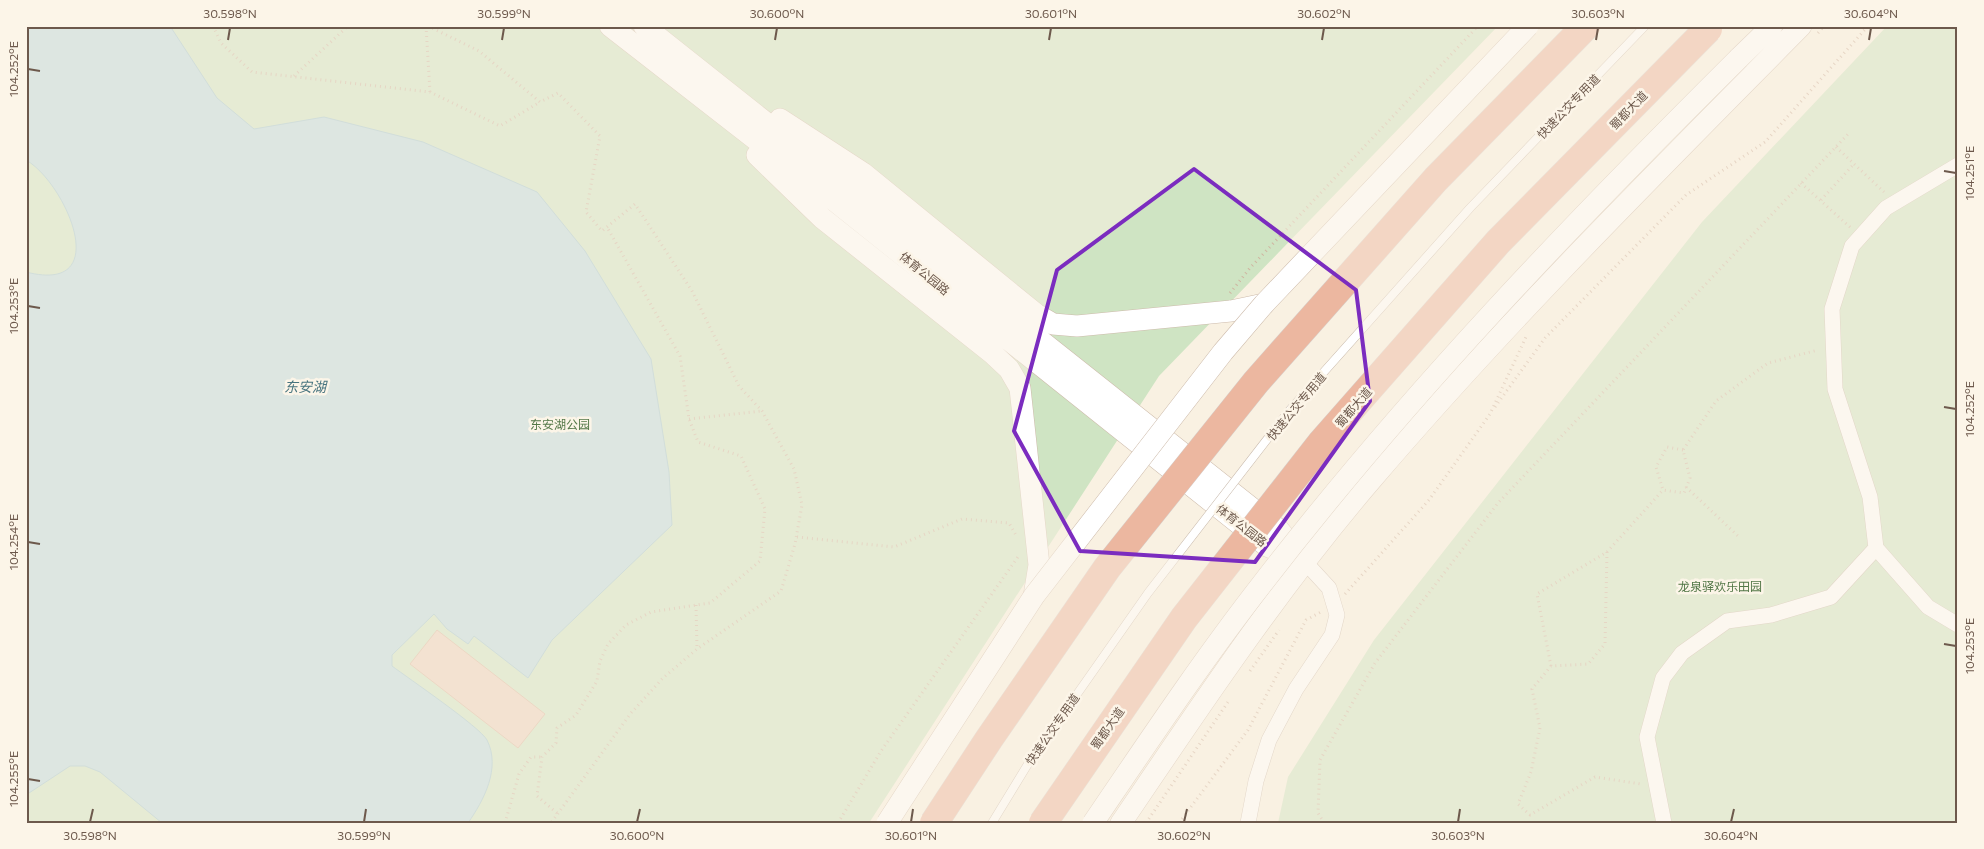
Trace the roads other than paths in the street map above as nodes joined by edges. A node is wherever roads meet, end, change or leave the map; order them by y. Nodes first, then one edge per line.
1 (610, 26) edge
2 (644, 26) edge
3 (1528, 26) edge
4 (1586, 26) edge
5 (1645, 26) edge
6 (1772, 26) edge
7 (1708, 28) dead end
8 (1806, 33) edge
9 (676, 64) junction
10 (1958, 165) edge
11 (1264, 304) junction
12 (1876, 548) junction
13 (1305, 562) junction
14 (1034, 596) junction
15 (1958, 625) edge
16 (887, 823) edge
17 (934, 823) edge
18 (992, 823) edge
19 (1043, 823) edge
20 (1093, 823) edge
21 (1121, 823) edge
22 (1248, 823) edge
23 (1664, 823) edge

1 - 9 main road, 体育公园路
2 - 9 main road, 体育公园路
3 - 11 main road, bridge
4 - 17 highway, bridge
5 - 18 lane, 快速公交专用道, bridge
6 - 20 main road, bridge
7 - 19 highway, 蜀都大道, bridge
8 - 13 main road
9 - 11 main road
9 - 13 main road, 体育公园路
9 - 14 main road
10 - 12 street
11 - 14 main road, bridge
12 - 15 street
12 - 23 street
13 - 21 main road
13 - 22 street
14 - 16 main road, bridge

